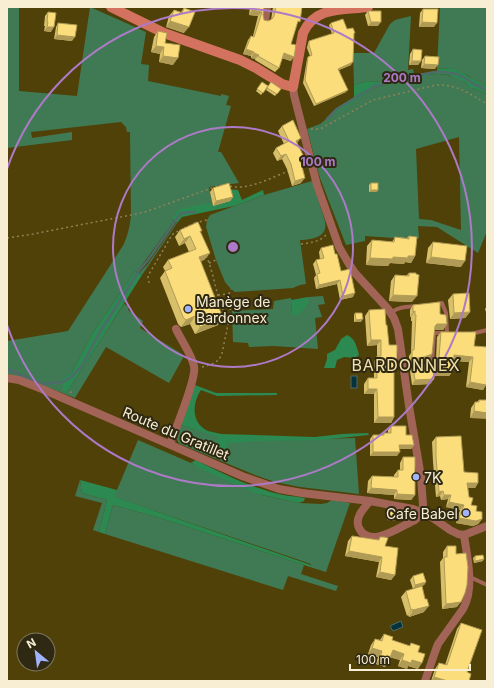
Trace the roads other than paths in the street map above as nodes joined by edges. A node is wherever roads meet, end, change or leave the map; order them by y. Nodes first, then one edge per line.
1 (111, 7) edge
2 (267, 7) edge
3 (368, 7) edge
4 (324, 10) edge
5 (265, 20) edge
6 (293, 87) junction
7 (430, 304) edge
8 (423, 305) edge
9 (391, 313) junction
10 (176, 330) dead end
11 (487, 330) edge
12 (448, 333) junction
13 (454, 334) edge
14 (468, 334) edge
15 (427, 364) edge
16 (7, 378) edge
17 (170, 444) junction
18 (370, 501) junction
19 (422, 512) junction
20 (487, 526) edge
21 (464, 535) junction
22 (470, 577) junction
23 (487, 585) edge
24 (425, 681) edge

1 - 6 street
2 - 5 street
3 - 4 street
4 - 6 street
6 - 9 street
7 - 12 lane
8 - 9 lane
9 - 19 street
10 - 17 street
11 - 14 lane
12 - 13 lane
12 - 15 lane
16 - 17 street, Route du Gratillet
17 - 18 street, Route du Gratillet
18 - 19 street, Route du Gratillet
18 - 19 street
19 - 21 street, Route du Gratillet
20 - 21 street
21 - 22 street
22 - 23 lane
22 - 24 street

